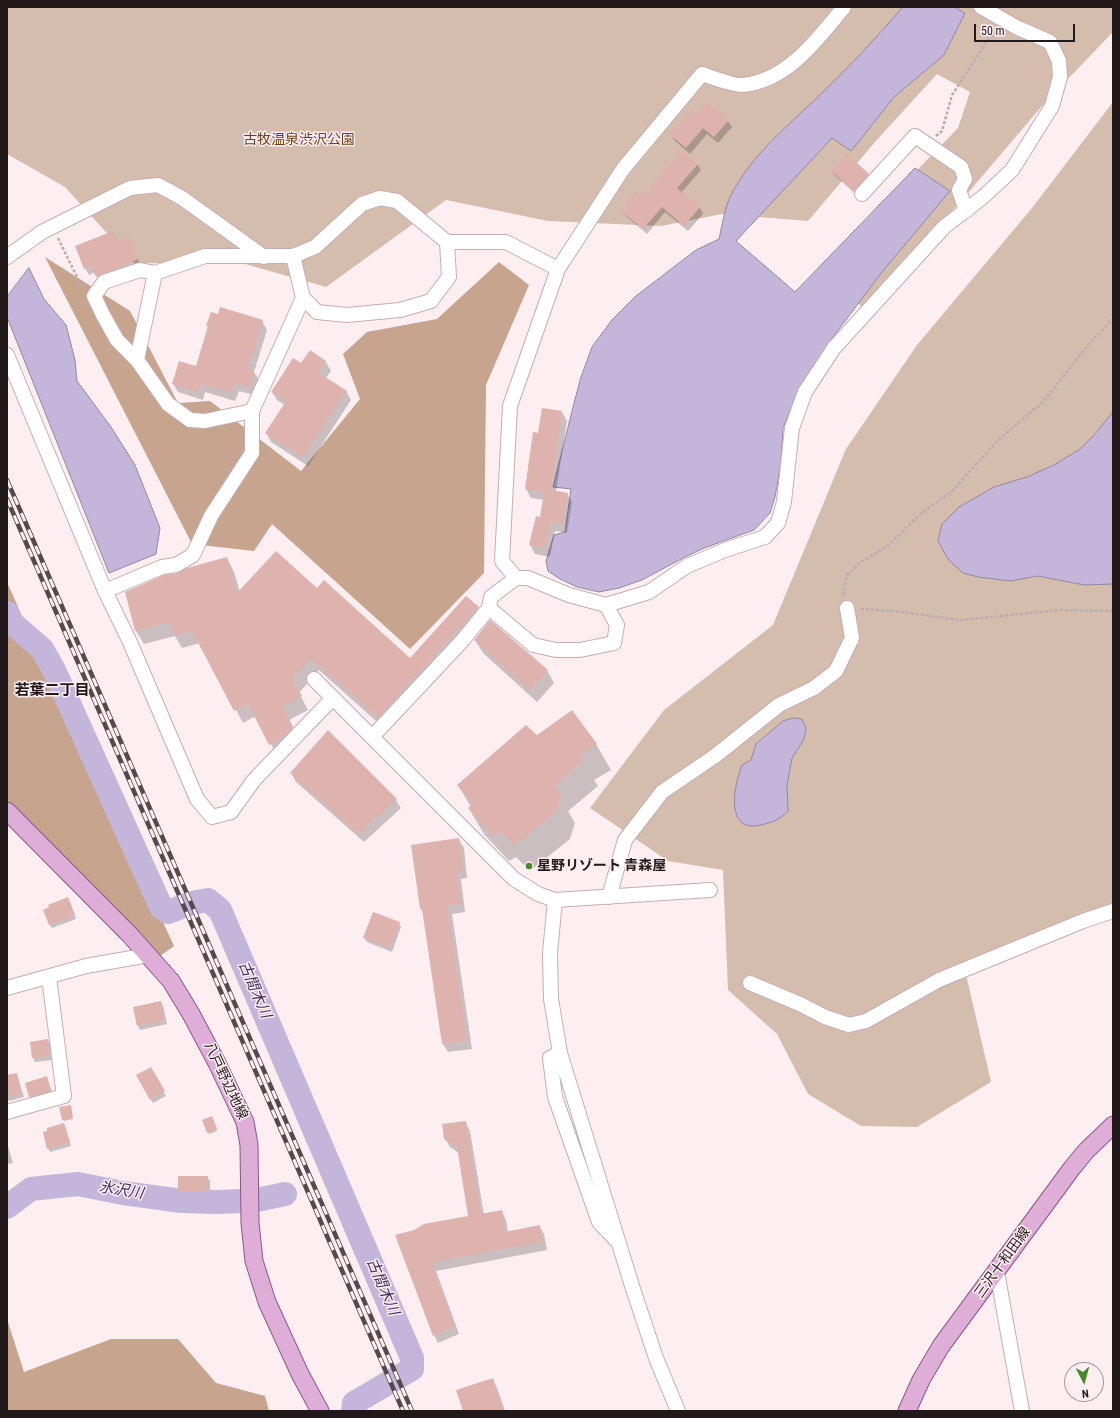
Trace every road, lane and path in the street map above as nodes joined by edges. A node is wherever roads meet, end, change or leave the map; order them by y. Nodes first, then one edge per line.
1 (844, 7) edge
2 (985, 9) edge
3 (1007, 22) junction
4 (925, 142) junction
5 (862, 194) dead end
6 (966, 211) junction
7 (52, 227) junction
8 (447, 242) junction
9 (293, 256) junction
10 (7, 257) edge
11 (264, 257) junction
12 (558, 269) junction
13 (155, 273) junction
14 (94, 296) junction
15 (303, 298) junction
16 (1113, 318) edge
17 (7, 355) edge
18 (138, 360) junction
19 (252, 411) junction
20 (516, 578) junction
21 (105, 591) junction
22 (606, 605) junction
23 (489, 608) junction
24 (847, 608) junction
25 (1113, 611) edge
26 (314, 679) dead end
27 (333, 698) junction
28 (372, 737) junction
29 (7, 811) edge
30 (710, 890) dead end
31 (609, 897) junction
32 (555, 900) junction
33 (1113, 911) edge
34 (149, 955) junction
35 (49, 977) junction
36 (750, 983) dead end
37 (7, 988) edge
38 (7, 1112) edge
39 (1113, 1125) edge
40 (997, 1272) junction
41 (320, 1411) edge
42 (678, 1411) edge
43 (906, 1411) edge
44 (1022, 1411) edge

1 - 12 street
2 - 3 street
3 - 4 path
3 - 6 street
4 - 5 street
4 - 6 street
6 - 22 street
7 - 10 street
7 - 11 street
7 - 14 path
8 - 9 street
8 - 12 street
8 - 15 street
9 - 11 street
9 - 15 street
11 - 13 street
12 - 20 street
13 - 14 street
13 - 18 street
14 - 18 street
15 - 19 street
16 - 24 path
17 - 21 street
18 - 19 street
19 - 21 street
20 - 22 street
20 - 23 street
21 - 27 street
22 - 23 street
23 - 28 street
24 - 25 path
24 - 31 street
26 - 27 street
27 - 28 street
28 - 32 street
29 - 34 main road, 八戸野辺地線
30 - 31 street
31 - 32 street
32 - 42 street
33 - 36 street
34 - 35 street
34 - 41 main road, 八戸野辺地線
35 - 37 street
35 - 38 street
39 - 40 main road, 三沢十和田線
40 - 43 main road, 三沢十和田線
40 - 44 street

